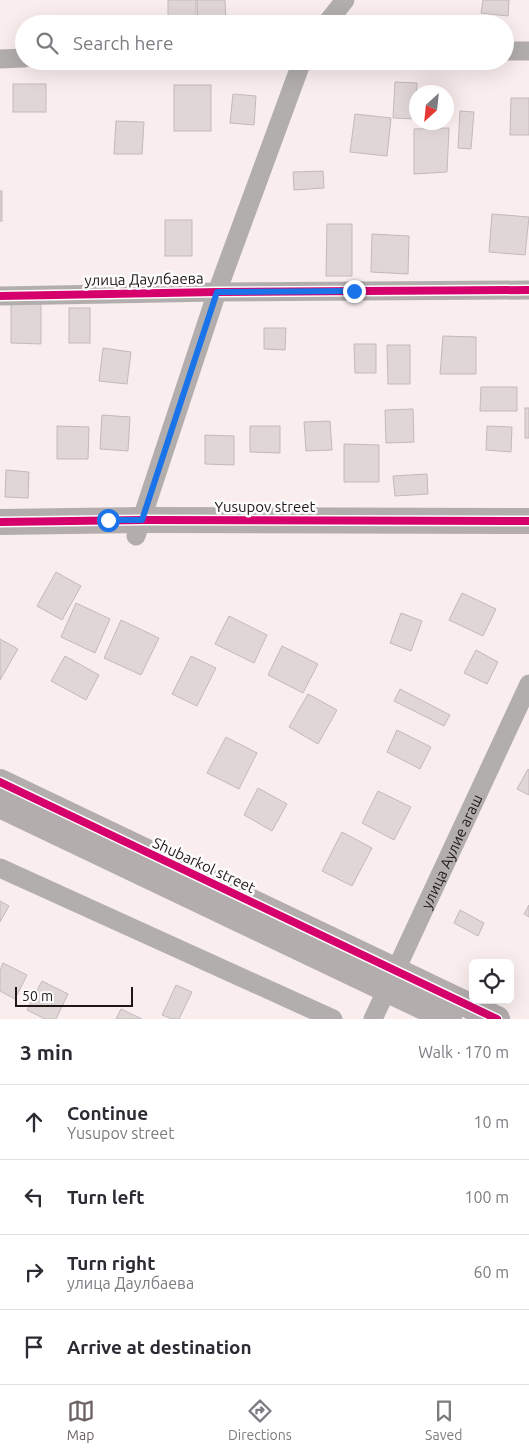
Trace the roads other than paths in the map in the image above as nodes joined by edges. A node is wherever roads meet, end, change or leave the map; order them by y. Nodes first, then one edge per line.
1 (344, 0) edge
2 (333, 15) edge
3 (514, 50) edge
4 (529, 50) edge
5 (15, 58) edge
6 (0, 59) edge
7 (299, 70) edge
8 (529, 290) edge
9 (217, 292) junction
10 (0, 296) edge
11 (529, 521) edge
12 (0, 522) edge
13 (139, 528) junction
14 (0, 537) edge
15 (529, 538) edge
16 (529, 684) edge
17 (522, 721) edge
18 (0, 782) edge
19 (0, 805) edge
20 (0, 868) edge
21 (392, 980) junction
22 (332, 1019) edge
23 (373, 1019) edge
24 (449, 1019) edge
25 (497, 1019) edge

1 - 2 street
3 - 4 street
5 - 6 street
7 - 9 street
8 - 9 street, улица Даулбаева
9 - 10 street, улица Даулбаева
9 - 13 street
11 - 13 street, Yusupov street
12 - 13 street, Yusupov street
13 - 14 street, Yusupov street
13 - 15 street, Yusupov street
16 - 17 street, улица Аулие агаш
17 - 21 street, улица Аулие агаш
18 - 21 street, Shubarkol street
19 - 21 street, Shubarkol street
20 - 22 street
21 - 23 street, улица Аулие агаш
21 - 24 street, Shubarkol street
21 - 25 street

